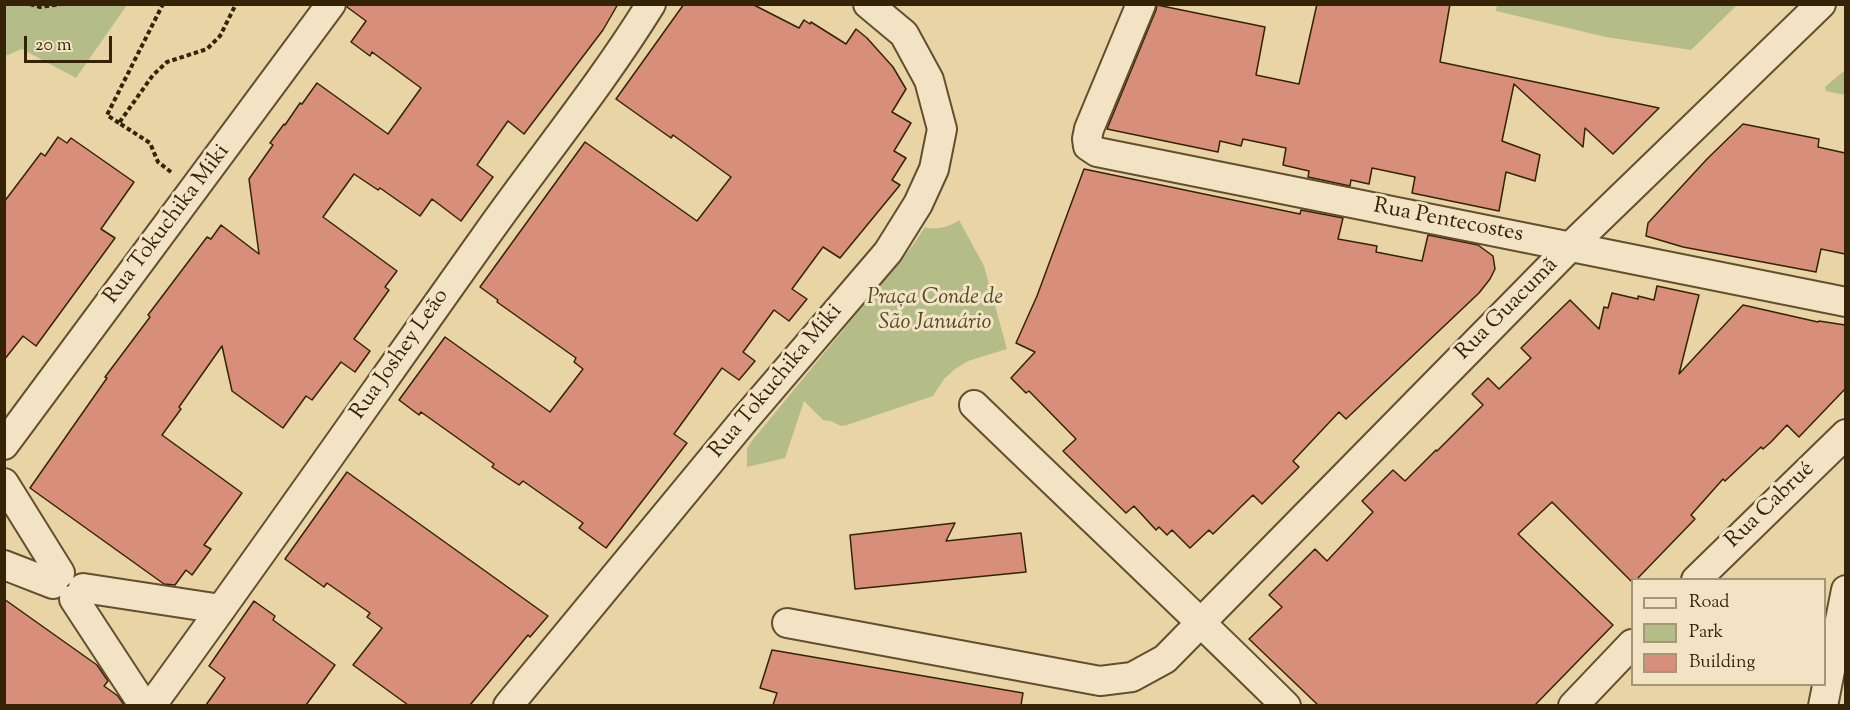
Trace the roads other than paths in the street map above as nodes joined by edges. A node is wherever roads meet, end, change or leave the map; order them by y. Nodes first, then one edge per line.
1 (331, 4) edge
2 (651, 4) edge
3 (868, 4) edge
4 (1141, 4) edge
5 (1821, 4) edge
6 (1571, 246) junction
7 (1845, 302) edge
8 (974, 405) dead end
9 (1845, 434) edge
10 (4, 445) edge
11 (4, 483) edge
12 (4, 565) edge
13 (1697, 578) edge
14 (68, 586) junction
15 (1845, 590) edge
16 (221, 609) junction
17 (1202, 622) junction
18 (787, 623) dead end
19 (1631, 645) edge
20 (144, 705) edge
21 (151, 705) edge
22 (508, 705) edge
23 (1286, 705) edge
24 (1573, 705) edge
25 (1823, 705) edge

1 - 10 street, Rua Tokuchika Miki
2 - 16 street, Rua Joshey Leão
3 - 22 street, Rua Tokuchika Miki
4 - 6 street, Rua Pentecostes
5 - 6 street, Rua Guacumã
6 - 7 street, Rua Pentecostes
6 - 17 street, Rua Guacumã
8 - 17 street
9 - 13 street, Rua Cabrué
11 - 14 street
12 - 14 street
14 - 16 street
14 - 20 street
15 - 25 street
16 - 21 street, Rua Joshey Leão
17 - 18 street
17 - 23 street
19 - 24 street

